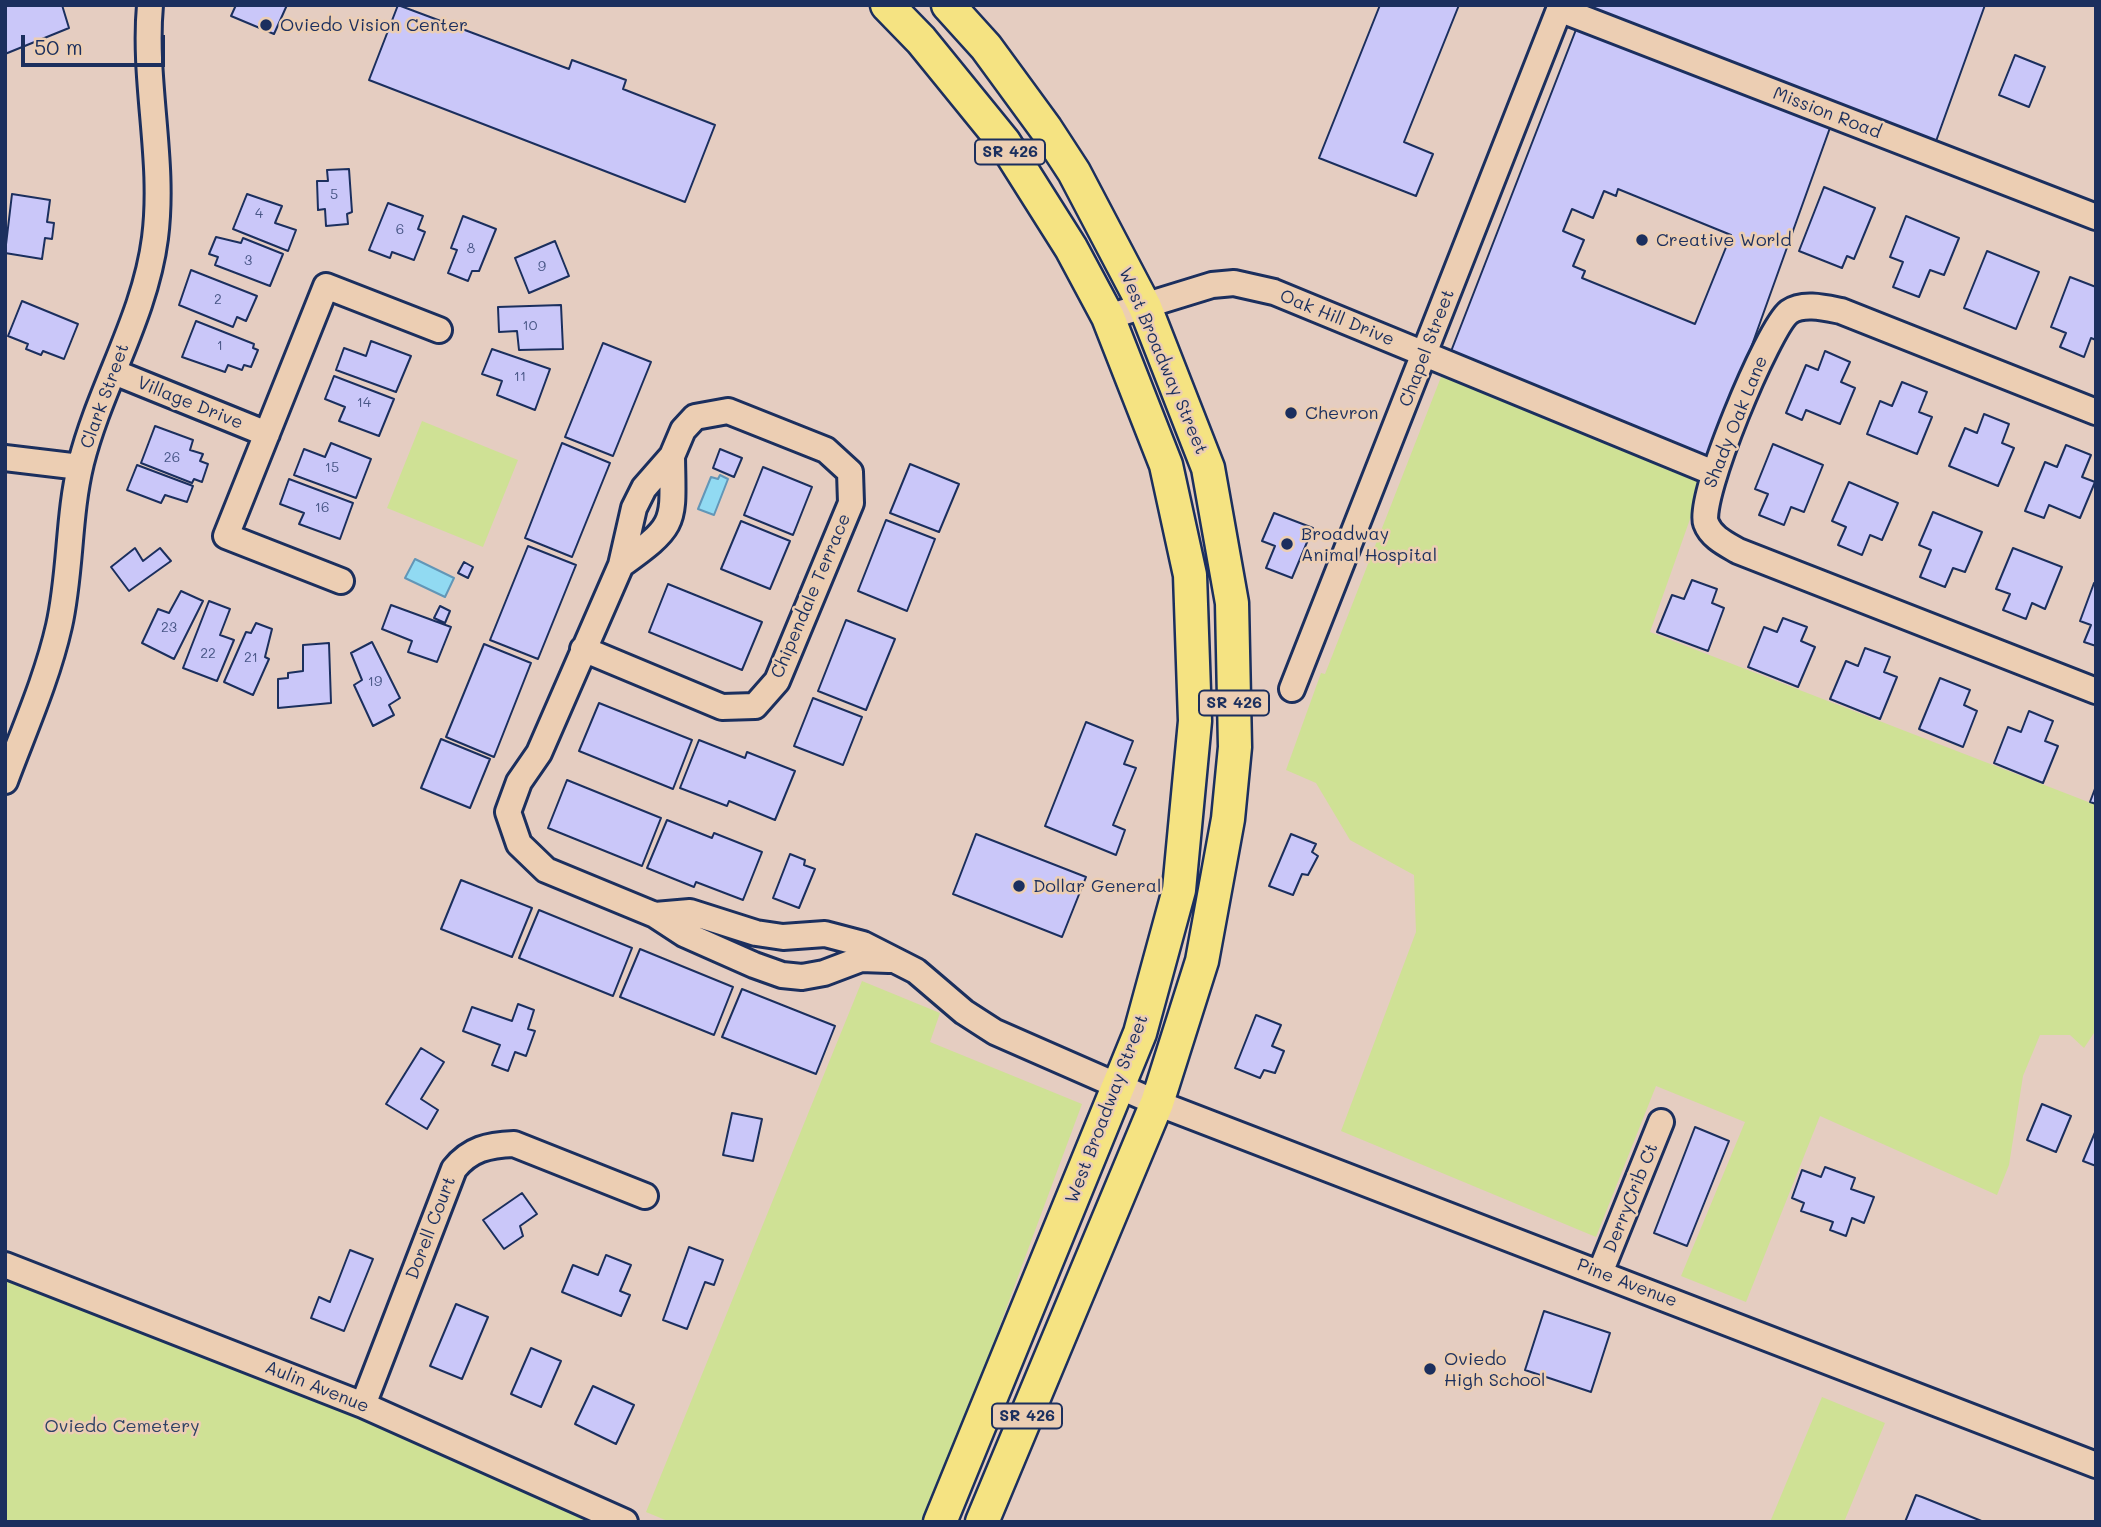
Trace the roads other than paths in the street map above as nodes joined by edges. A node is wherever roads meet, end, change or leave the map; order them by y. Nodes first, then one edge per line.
1 (150, 5) edge
2 (887, 5) edge
3 (948, 5) edge
4 (1560, 7) edge
5 (2096, 217) edge
6 (1144, 307) junction
7 (1108, 317) junction
8 (439, 330) dead end
9 (1425, 354) junction
10 (114, 372) junction
11 (2096, 412) edge
12 (267, 434) junction
13 (672, 456) junction
14 (5, 458) edge
15 (80, 467) junction
16 (1714, 472) junction
17 (621, 565) junction
18 (341, 581) dead end
19 (583, 649) junction
20 (1292, 689) dead end
21 (2096, 691) edge
22 (5, 780) edge
23 (655, 915) junction
24 (839, 936) junction
25 (783, 937) junction
26 (892, 960) junction
27 (838, 968) junction
28 (782, 975) junction
29 (1119, 1087) junction
30 (1157, 1103) junction
31 (1661, 1122) dead end
32 (645, 1196) dead end
33 (5, 1265) edge
34 (1600, 1273) junction
35 (363, 1405) junction
36 (2096, 1465) edge
37 (959, 1474) junction
38 (625, 1522) edge
39 (940, 1522) edge
40 (956, 1522) edge
41 (982, 1522) edge

1 - 10 street, Clark Street
2 - 7 main road, West Broadway Street / SR 426
3 - 6 main road, West Broadway Street / SR 426
4 - 5 street, Mission Road
4 - 9 street, Chapel Street
6 - 7 street, Oak Hill Drive
6 - 9 street, Oak Hill Drive
6 - 30 main road, West Broadway Street / SR 426
7 - 29 main road, West Broadway Street / SR 426
8 - 12 street
9 - 16 street, Oak Hill Drive
9 - 20 street, Chapel Street
10 - 12 street, Village Drive
10 - 15 street, Clark Street
11 - 16 street, Shady Oak Lane
12 - 18 street
13 - 17 street, Chipendale Terrace
13 - 17 street, Chipendale Terrace
13 - 19 street, Chipendale Terrace
14 - 15 street
15 - 22 street, Clark Street
16 - 21 street, Shady Oak Lane
17 - 19 street, Chipendale Terrace
19 - 23 street, Chipendale Terrace
23 - 25 street, Chipendale Terrace
23 - 28 street, Chipendale Terrace
24 - 25 street, Chipendale Terrace
24 - 26 street, Chipendale Terrace
24 - 27 street
25 - 28 street
26 - 27 street, Chipendale Terrace
26 - 29 street, Chipendale Terrace
27 - 28 street, Chipendale Terrace
29 - 30 street, Chipendale Terrace
29 - 37 main road, West Broadway Street / SR 426
30 - 34 street, Pine Avenue
30 - 41 main road, West Broadway Street / SR 426
31 - 34 street, DerryCrib Ct
32 - 35 street, Dorell Court
33 - 35 street, Aulin Avenue
34 - 36 street, Pine Avenue
35 - 38 street, Aulin Avenue
37 - 39 main road, West Broadway Street / SR 426
37 - 40 main road

